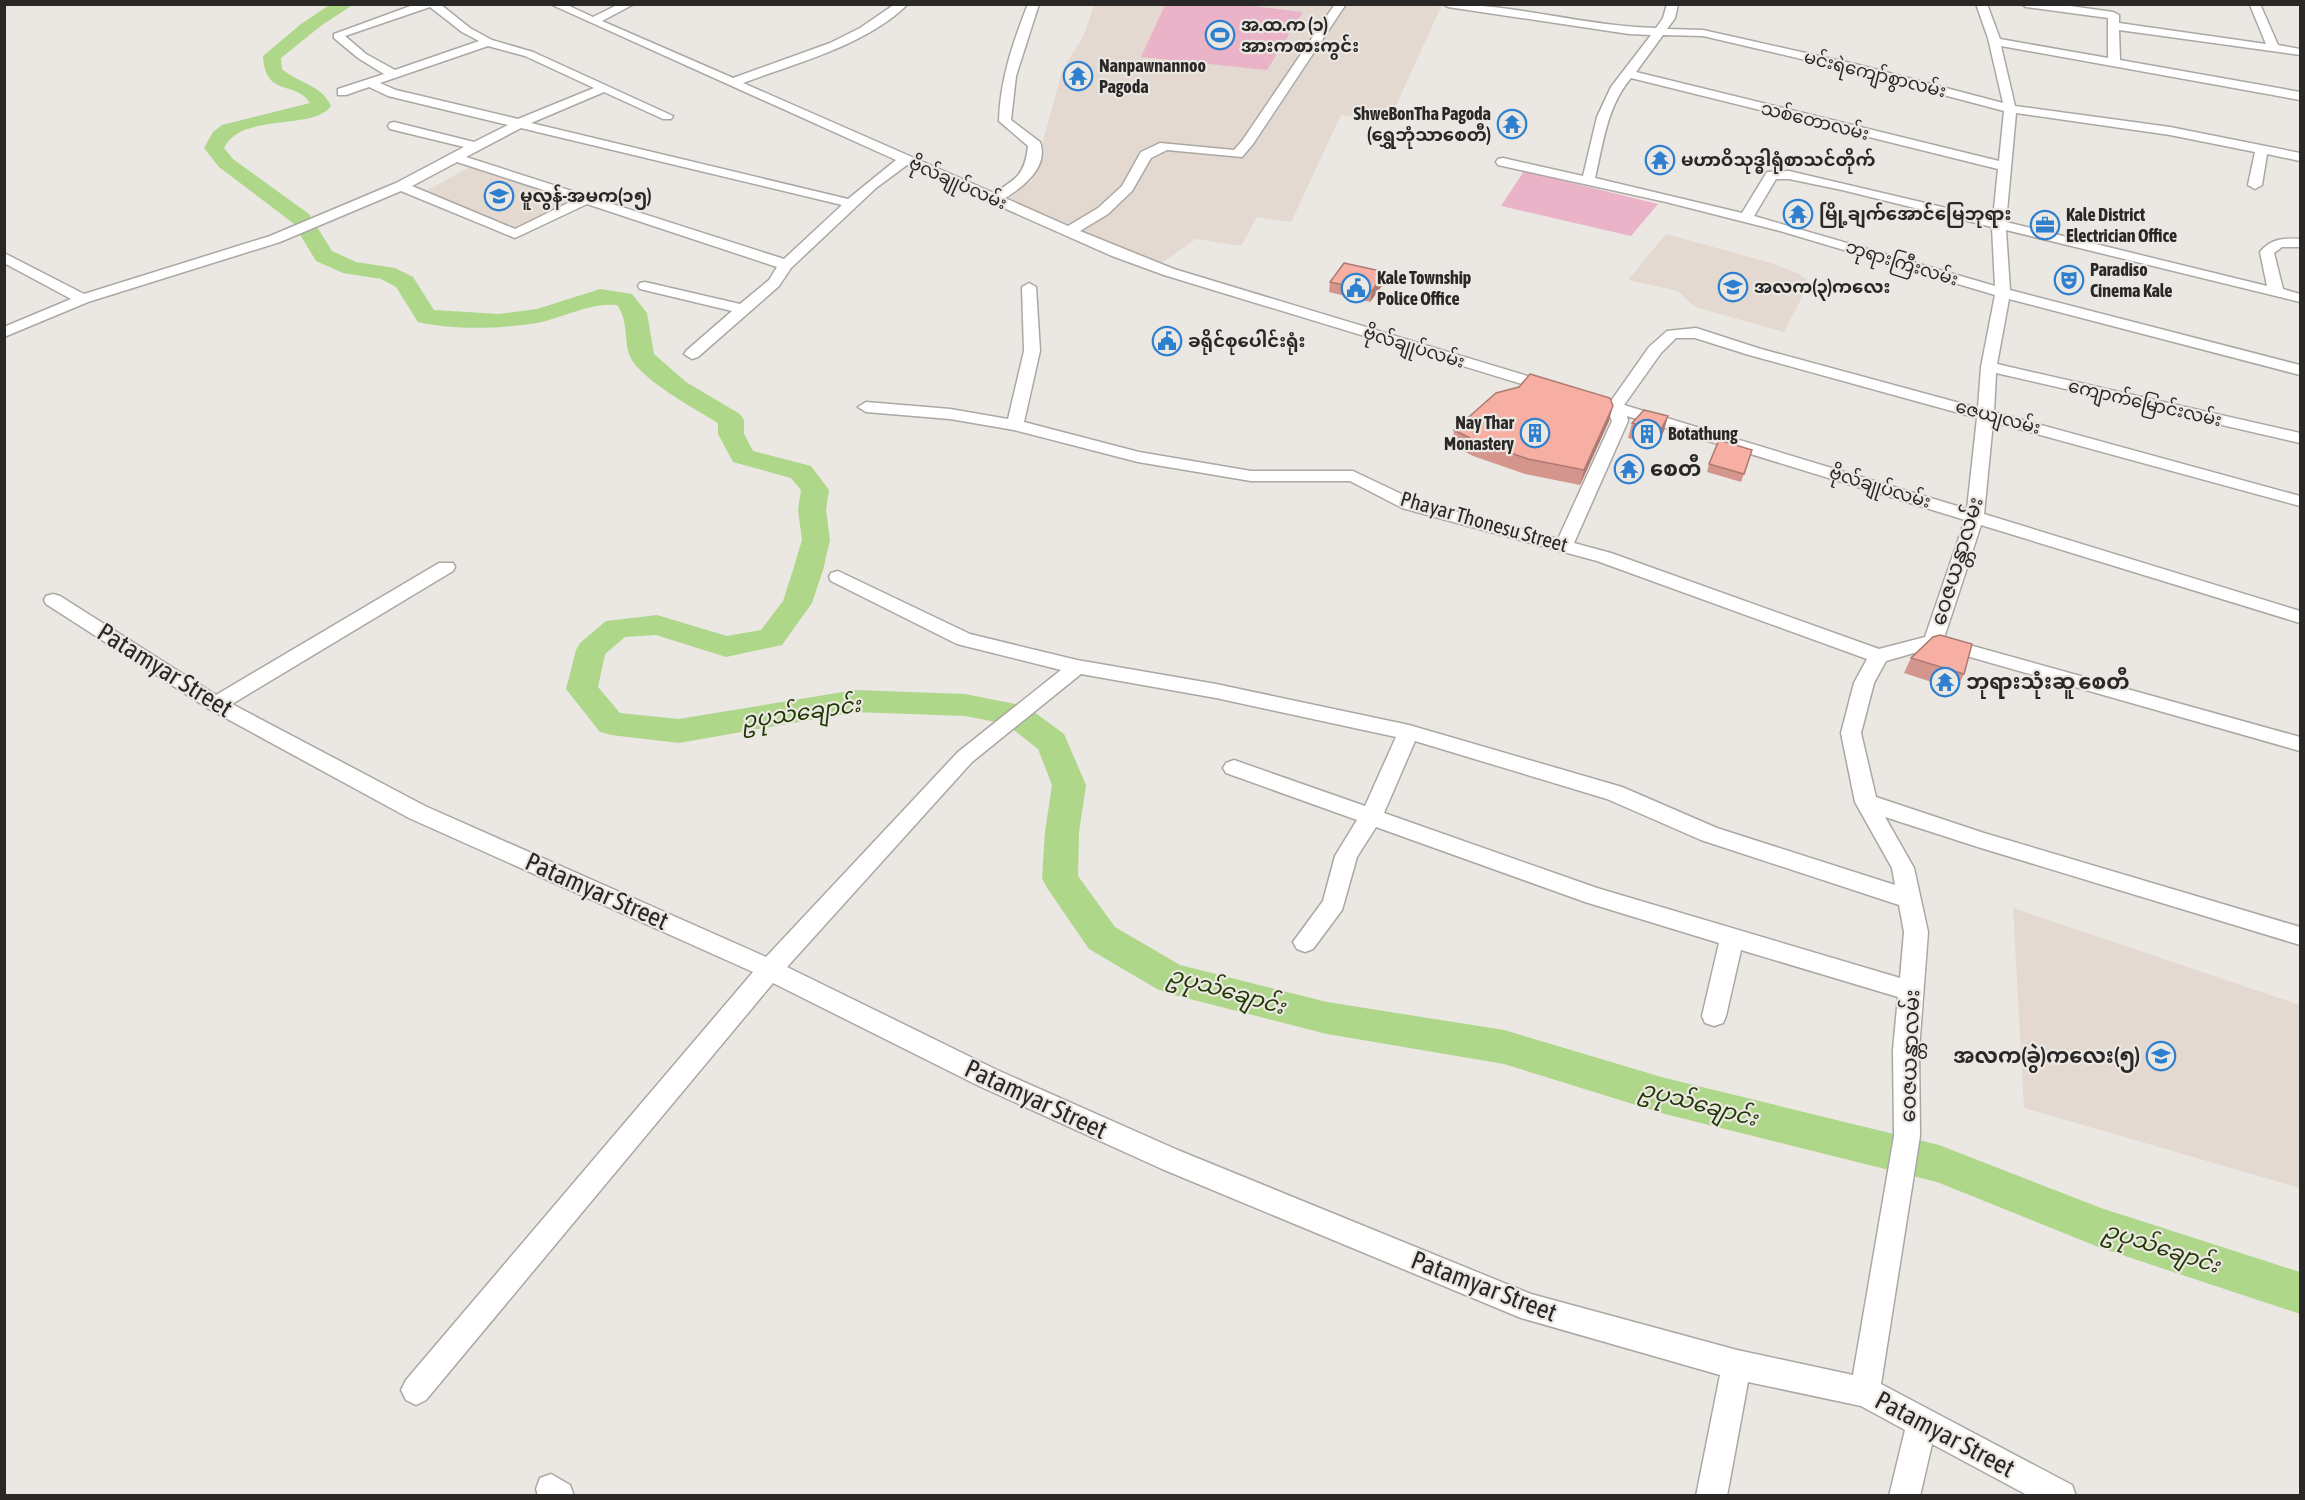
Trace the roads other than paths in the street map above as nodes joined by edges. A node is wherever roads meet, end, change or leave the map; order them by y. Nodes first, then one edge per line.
1 (428, 4) edge
2 (433, 4) edge
3 (555, 4) edge
4 (629, 4) edge
5 (903, 4) edge
6 (1034, 4) edge
7 (1341, 4) edge
8 (1448, 4) edge
9 (1673, 4) edge
10 (1980, 4) edge
11 (2026, 4) edge
12 (2255, 5) edge
13 (2114, 15) edge
14 (592, 21) junction
15 (1659, 32) junction
16 (1994, 40) junction
17 (488, 42) junction
18 (2274, 49) junction
19 (2301, 52) edge
20 (2115, 61) junction
21 (1628, 74) junction
22 (395, 75) junction
23 (370, 83) junction
24 (732, 83) junction
25 (603, 88) junction
26 (342, 92) dead end
27 (2301, 96) edge
28 (2010, 109) junction
29 (667, 116) dead end
30 (520, 123) junction
31 (394, 126) dead end
32 (478, 147) junction
33 (2262, 149) junction
34 (2301, 157) edge
35 (458, 158) junction
36 (905, 159) junction
37 (1503, 162) dead end
38 (2003, 166) junction
39 (1588, 181) junction
40 (2255, 185) dead end
41 (401, 186) junction
42 (994, 199) junction
43 (585, 200) junction
44 (853, 204) junction
45 (1746, 218) junction
46 (1999, 224) junction
47 (1069, 232) junction
48 (2301, 243) edge
49 (4, 257) edge
50 (786, 265) junction
51 (645, 286) dead end
52 (1029, 287) dead end
53 (2276, 292) junction
54 (2002, 293) junction
55 (2301, 298) edge
56 (83, 299) junction
57 (745, 310) junction
58 (4, 333) edge
59 (692, 354) dead end
60 (1989, 367) junction
61 (2301, 370) edge
62 (866, 407) dead end
63 (1615, 407) junction
64 (1986, 413) junction
65 (1015, 425) junction
66 (2301, 438) edge
67 (2301, 501) edge
68 (1975, 516) junction
69 (1564, 546) junction
70 (446, 567) dead end
71 (838, 577) dead end
72 (53, 600) dead end
73 (2301, 617) edge
74 (1933, 641) junction
75 (1878, 656) junction
76 (1077, 667) junction
77 (216, 704) junction
78 (1409, 732) junction
79 (2301, 744) edge
80 (1234, 768) dead end
81 (1866, 802) junction
82 (1371, 817) junction
83 (1909, 899) junction
84 (2301, 936) edge
85 (1732, 938) junction
86 (1305, 942) dead end
87 (770, 969) junction
88 (1911, 991) junction
89 (1714, 1016) dead end
90 (1737, 1365) junction
91 (416, 1390) dead end
92 (1865, 1392) junction
93 (1922, 1422) junction
94 (1711, 1496) edge
95 (1904, 1496) edge
96 (2061, 1496) edge

1 - 22 street
2 - 17 street
3 - 14 street, ဗိုလ်ချုပ်လမ်း
4 - 14 street
5 - 24 street
6 - 42 street
7 - 47 street
8 - 15 street, မင်းရဲကျော်စွာလမ်း
9 - 15 street
10 - 16 street, ဝေဇယန္တာလမ်း
11 - 13 street
12 - 18 street
13 - 18 street
13 - 20 street
14 - 24 street, ဗိုလ်ချုပ်လမ်း
15 - 21 street
15 - 28 street, မင်းရဲကျော်စွာလမ်း
16 - 20 street
16 - 28 street, ဝေဇယန္တာလမ်း
17 - 22 street
17 - 25 street
18 - 19 street
20 - 27 street
21 - 38 street, သစ်တောလမ်း
21 - 39 street
22 - 23 street
23 - 26 street
23 - 30 street
24 - 36 street, ဗိုလ်ချုပ်လမ်း
25 - 29 street
25 - 30 street
28 - 33 street, မင်းရဲကျော်စွာလမ်း
28 - 38 street, ဝေဇယန္တာလမ်း
30 - 32 street
30 - 44 street
31 - 32 street
32 - 35 street
33 - 34 street, မင်းရဲကျော်စွာလမ်း
33 - 40 street
35 - 41 street
35 - 43 street
36 - 42 street, ဗိုလ်ချုပ်လမ်း
36 - 44 street
37 - 39 street, ဘုရားကြီးလမ်း
38 - 46 street, ဝေဇယန္တာလမ်း
39 - 45 street, ဘုရားကြီးလမ်း
41 - 43 street
41 - 56 street
42 - 47 street, ဗိုလ်ချုပ်လမ်း
43 - 50 street
44 - 50 street
45 - 46 street
45 - 54 street, ဘုရားကြီးလမ်း
46 - 53 street
46 - 54 street, ဝေဇယန္တာလမ်း
47 - 63 street, ဗိုလ်ချုပ်လမ်း
48 - 53 street
49 - 56 street
50 - 57 street
51 - 57 street
52 - 65 street
53 - 55 street
54 - 60 street, ဝေဇယန္တာလမ်း
54 - 61 street, ဘုရားကြီးလမ်း
56 - 58 street
57 - 59 street
60 - 64 street, ဝေဇယန္တာလမ်း
60 - 66 street, ကျောက်မြောင်းလမ်း
62 - 65 street, Phayar Thonesu Street
63 - 64 street, ဇေယျလမ်း
63 - 68 street, ဗိုလ်ချုပ်လမ်း
63 - 69 street
64 - 67 street, ဇေယျလမ်း
64 - 68 street, ဝေဇယန္တာလမ်း
65 - 69 street, Phayar Thonesu Street
68 - 73 street, ဗိုလ်ချုပ်လမ်း
68 - 74 street, ဝေဇယန္တာလမ်း
69 - 75 street, Phayar Thonesu Street
70 - 77 street
71 - 76 street
72 - 77 street, Patamyar Street
74 - 75 street, ဝေဇယန္တာလမ်း
74 - 79 street
75 - 81 street, ဝေဇယန္တာလမ်း
76 - 78 street
76 - 87 street
77 - 87 street, Patamyar Street
78 - 82 street
78 - 83 street
80 - 82 street
81 - 83 street, ဝေဇယန္တာလမ်း
81 - 84 street
82 - 85 street
82 - 86 street
83 - 88 street, ဝေဇယန္တာလမ်း
85 - 88 street
85 - 89 street
87 - 90 street, Patamyar Street
87 - 91 street
88 - 92 street, ဝေဇယန္တာလမ်း
90 - 92 street, Patamyar Street
90 - 94 street
92 - 93 street, Patamyar Street
93 - 95 street
93 - 96 street, Patamyar Street

